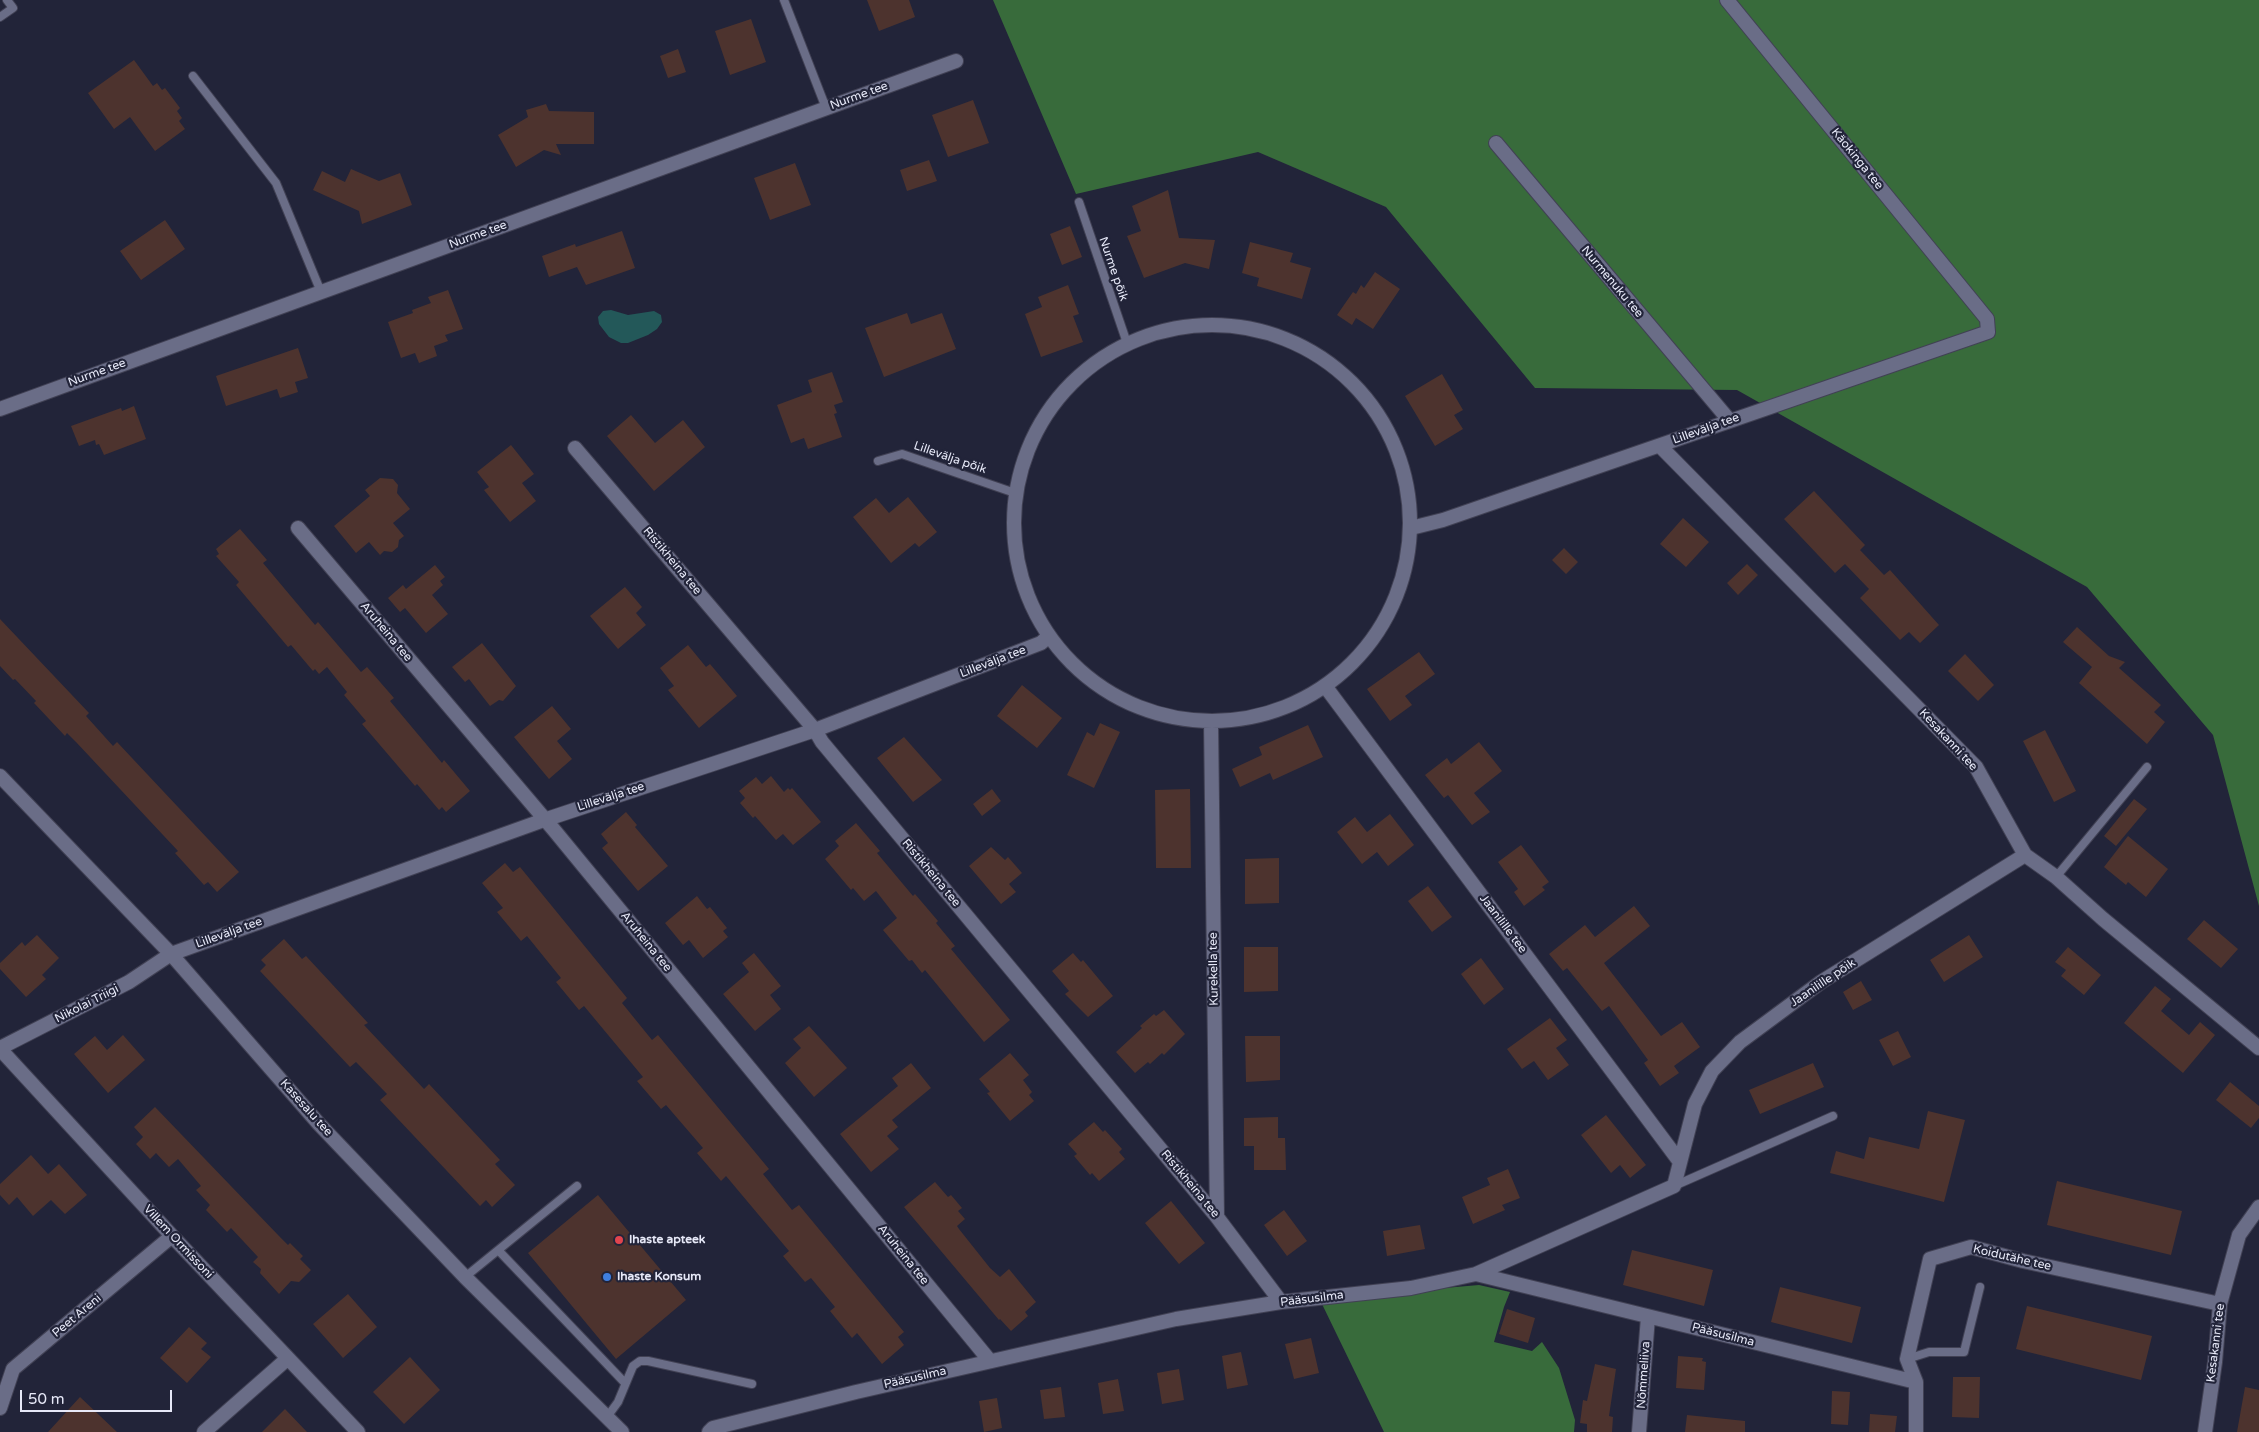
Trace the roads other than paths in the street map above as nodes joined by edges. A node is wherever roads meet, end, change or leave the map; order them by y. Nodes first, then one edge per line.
1 (7, 0) edge
2 (784, 0) edge
3 (1727, 0) edge
4 (0, 17) edge
5 (956, 61) dead end
6 (193, 76) dead end
7 (826, 108) junction
8 (1496, 143) dead end
9 (1078, 202) dead end
10 (321, 292) junction
11 (1987, 319) joint
12 (1127, 343) junction
13 (0, 408) edge
14 (1728, 420) junction
15 (1660, 446) junction
16 (576, 448) dead end
17 (878, 461) dead end
18 (1016, 493) junction
19 (298, 528) dead end
20 (1411, 528) junction
21 (1049, 636) junction
22 (1325, 686) junction
23 (1211, 721) junction
24 (815, 730) junction
25 (2147, 767) dead end
26 (0, 776) edge
27 (544, 820) junction
28 (2025, 855) junction
29 (2056, 877) junction
30 (171, 954) junction
31 (2259, 1048) edge
32 (0, 1049) edge
33 (1833, 1116) dead end
34 (1680, 1162) junction
35 (577, 1186) dead end
36 (1674, 1186) junction
37 (2259, 1207) edge
38 (1217, 1217) junction
39 (172, 1236) junction
40 (499, 1250) junction
41 (1476, 1274) junction
42 (465, 1276) junction
43 (1980, 1287) dead end
44 (1281, 1302) junction
45 (2220, 1304) junction
46 (1648, 1317) junction
47 (287, 1359) junction
48 (1907, 1359) junction
49 (990, 1361) junction
50 (1916, 1382) junction
51 (624, 1383) junction
52 (752, 1384) dead end
53 (0, 1408) edge
54 (606, 1417) junction
55 (2205, 1430) edge
56 (204, 1432) edge
57 (358, 1432) edge
58 (622, 1432) edge
59 (709, 1432) edge
60 (1639, 1432) edge
61 (1916, 1432) edge

1 - 4 lane
2 - 7 lane
3 - 11 street, Käokinga tee
5 - 7 street, Nurme tee
6 - 10 lane
7 - 10 street, Nurme tee
8 - 14 street, Nurmenuku tee
9 - 12 lane, Nurme põik
10 - 13 street, Nurme tee
11 - 14 street, Lillevälja tee
12 - 18 street
12 - 20 street
14 - 15 street, Lillevälja tee
15 - 20 street, Lillevälja tee
15 - 28 street, Kesakanni tee
16 - 24 street, Ristikheina tee
17 - 18 lane, Lillevälja põik
18 - 21 street
19 - 27 street, Aruheina tee
20 - 22 street
21 - 23 street
21 - 24 street, Lillevälja tee
22 - 23 street
22 - 34 street, Jaanilille tee
23 - 38 street, Kurekella tee
24 - 27 street, Lillevälja tee
24 - 38 street, Ristikheina tee
25 - 29 lane
26 - 30 street, Kasesalu tee
27 - 30 street, Lillevälja tee
27 - 49 street, Aruheina tee
28 - 29 street, Kesakanni tee
28 - 34 street, Jaanilille põik
29 - 31 street, Kesakanni tee
30 - 32 street, Nikolai Triigi
30 - 42 street, Kasesalu tee
32 - 39 street, Villem Ormissoni
33 - 36 lane
34 - 36 street, Jaanilille põik
35 - 40 lane
36 - 41 street
37 - 45 street, Kesakanni tee
38 - 44 street, Ristikheina tee
39 - 47 street, Villem Ormissoni
39 - 53 street, Peet Areni
40 - 42 lane
40 - 51 lane
41 - 44 street, Pääsusilma
41 - 46 street, Pääsusilma
42 - 54 street, Kasesalu tee
43 - 48 lane
44 - 49 street, Pääsusilma
45 - 48 street, Koidutähe tee
45 - 55 street, Kesakanni tee
46 - 50 street, Pääsusilma
46 - 60 street, Nõmmeliiva
47 - 56 street
47 - 57 street, Villem Ormissoni
48 - 50 street
49 - 59 street, Pääsusilma
50 - 61 street
51 - 52 lane
51 - 54 lane
54 - 58 street, Kasesalu tee

